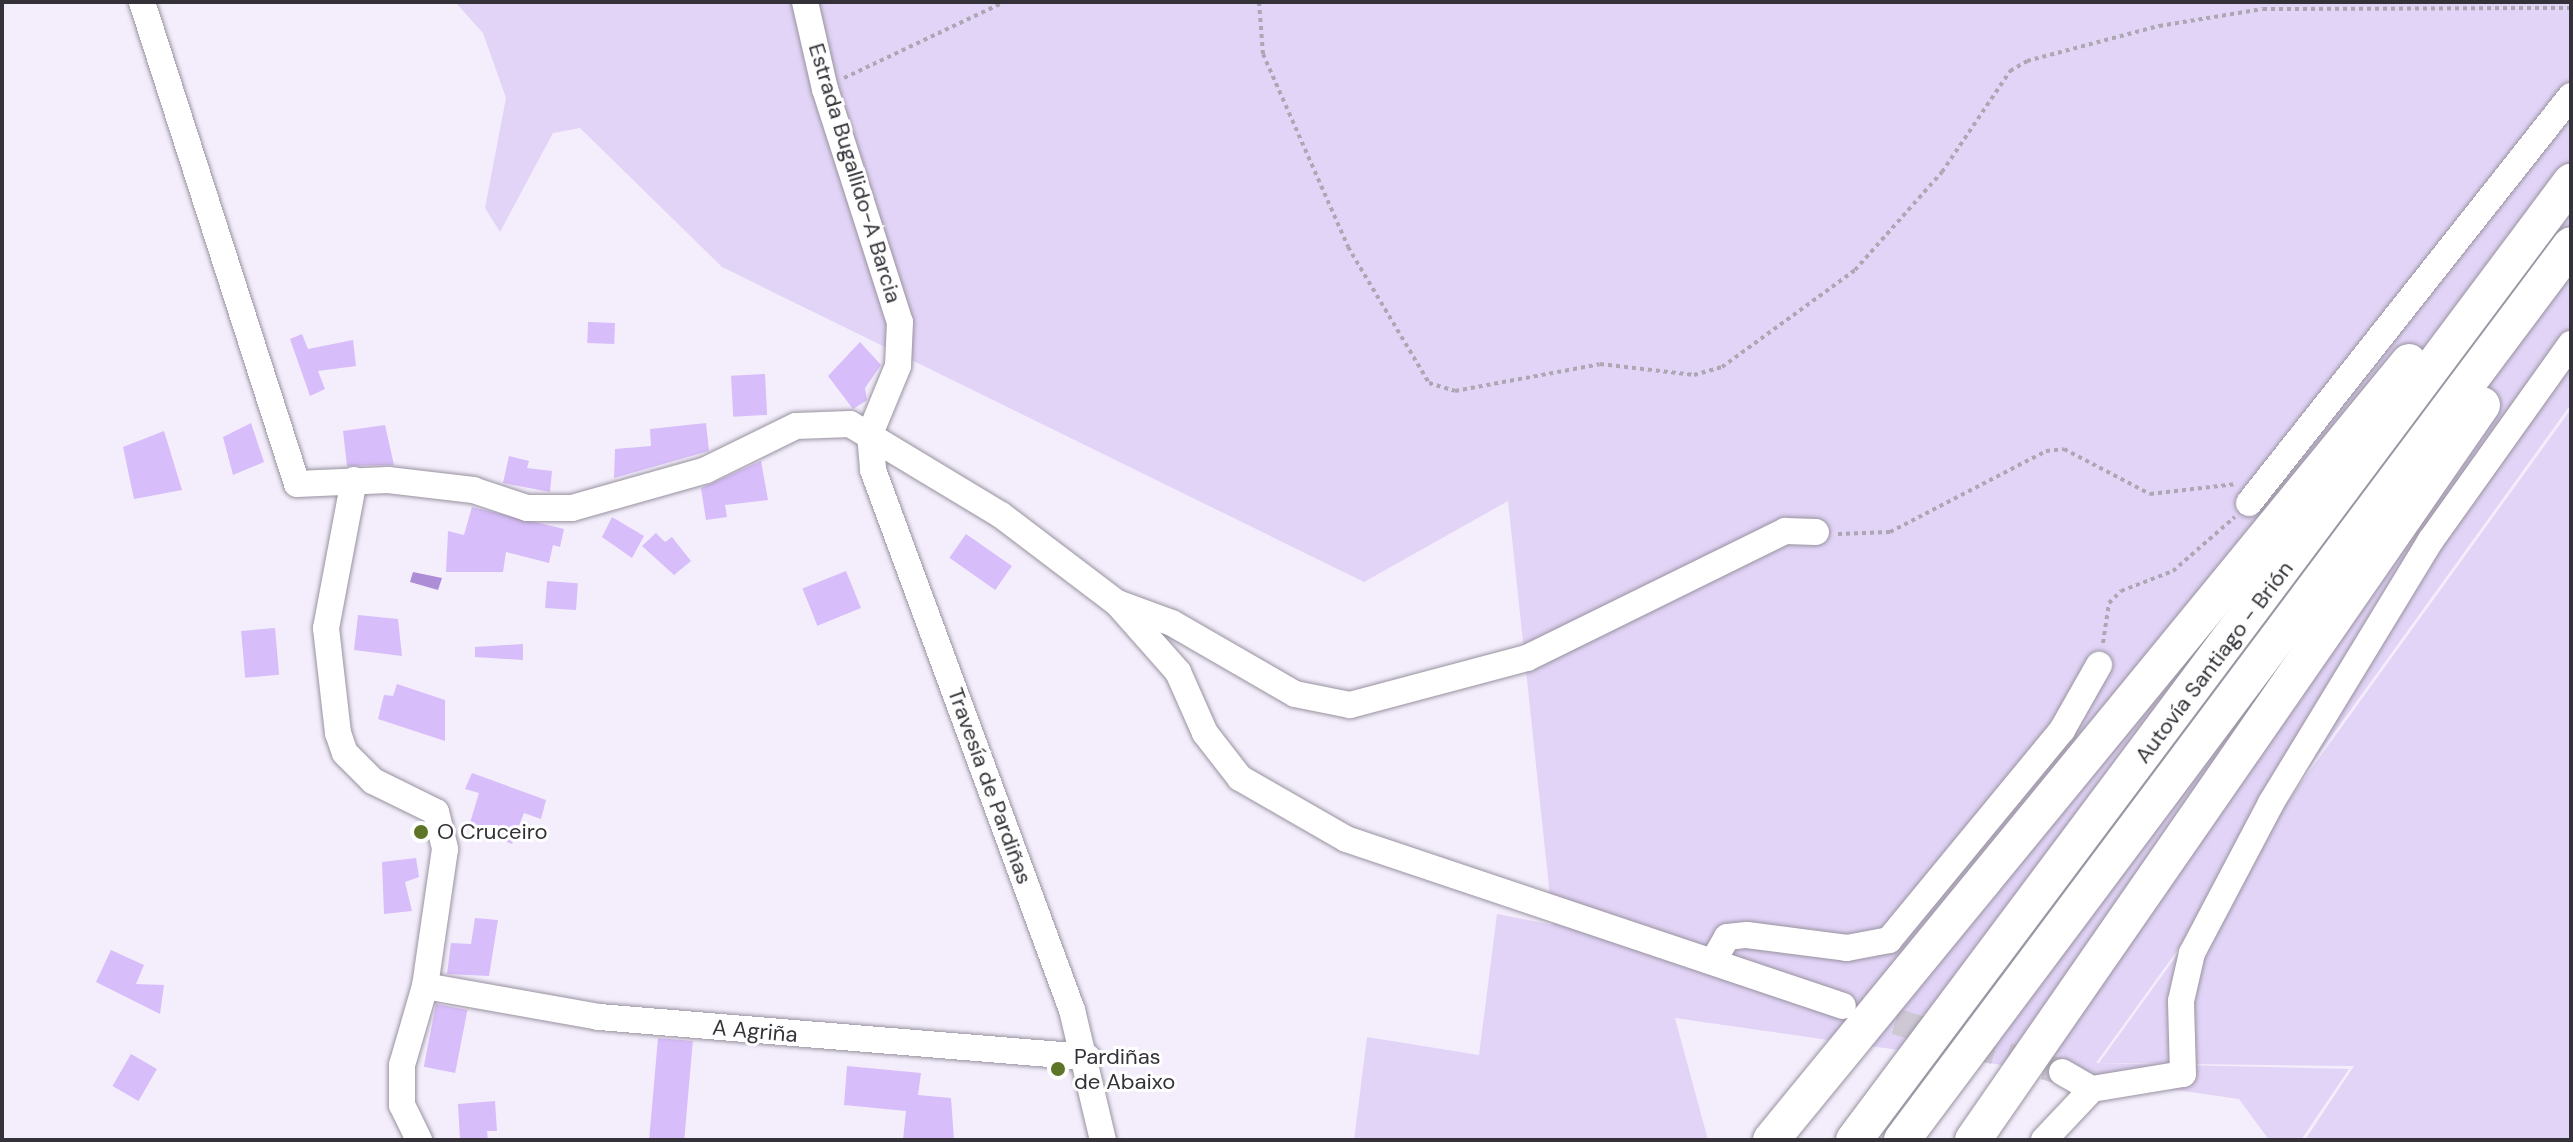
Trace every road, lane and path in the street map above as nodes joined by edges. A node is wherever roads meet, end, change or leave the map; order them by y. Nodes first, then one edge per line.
1 (142, 2) edge
2 (805, 2) edge
3 (1004, 2) edge
4 (1259, 2) edge
5 (2571, 8) edge
6 (825, 89) junction
7 (2571, 96) edge
8 (2571, 182) edge
9 (2571, 245) edge
10 (2571, 252) edge
11 (2517, 254) junction
12 (2571, 344) edge
13 (870, 434) junction
14 (354, 480) junction
15 (2254, 495) junction
16 (1816, 532) joint
17 (1117, 603) junction
18 (2099, 665) joint
19 (1715, 958) junction
20 (425, 986) junction
21 (1843, 1006) tunnel mouth
22 (1087, 1057) junction
23 (2062, 1072) tunnel mouth
24 (2092, 1089) junction
25 (419, 1140) edge
26 (1103, 1140) edge
27 (1771, 1140) edge
28 (1854, 1140) edge
29 (1902, 1140) edge
30 (1973, 1140) edge
31 (2044, 1140) edge

1 - 14 street
2 - 6 street, Estrada Bugallido-A Barcia
3 - 6 path
4 - 5 path
6 - 13 street, Estrada Bugallido-A Barcia
7 - 15 street
8 - 11 highway, Autovía Santiago - Brión
9 - 29 highway, Autovía Santiago - Brión
10 - 30 highway
11 - 27 highway
11 - 28 highway, Autovía Santiago - Brión
12 - 24 street
13 - 14 street
13 - 17 street
13 - 22 street, Travesía de Pardiñas
14 - 20 street
15 - 16 path
15 - 18 path
16 - 17 street
17 - 19 street
18 - 19 street
19 - 21 street
20 - 22 street, A Agriña
20 - 25 street
22 - 26 street, Travesía de Pardiñas
23 - 24 street
24 - 31 street

